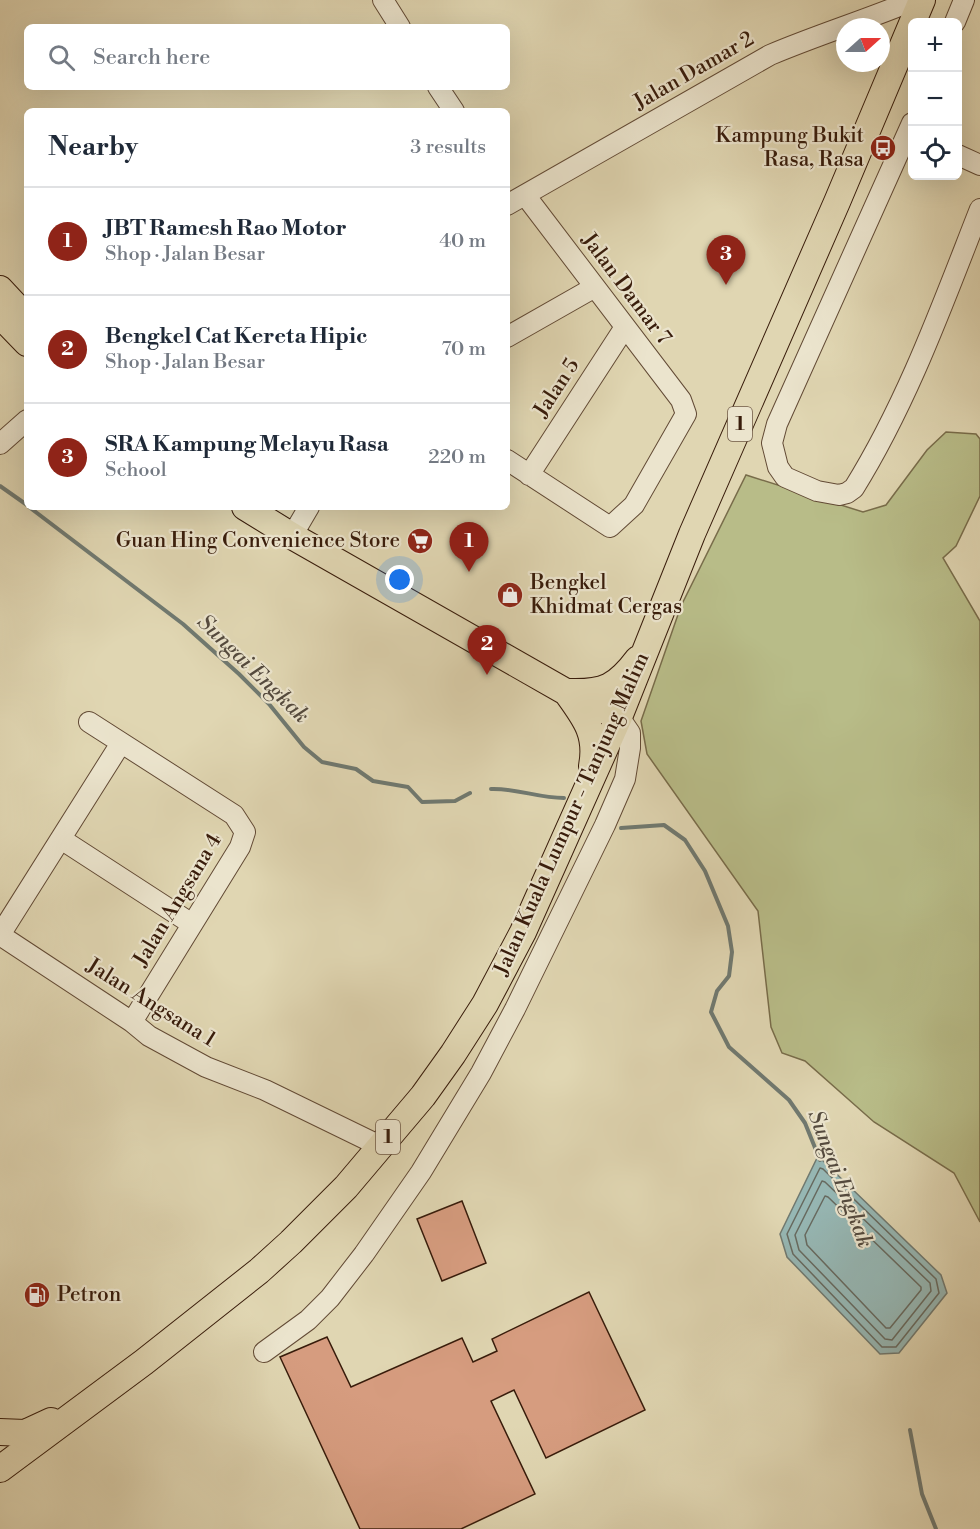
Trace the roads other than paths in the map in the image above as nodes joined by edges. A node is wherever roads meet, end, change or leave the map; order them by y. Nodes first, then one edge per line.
1 (383, 0) edge
2 (914, 0) edge
3 (922, 0) edge
4 (964, 0) edge
5 (957, 18) edge
6 (398, 24) edge
7 (905, 62) edge
8 (440, 90) edge
9 (451, 108) edge
10 (908, 137) edge
11 (962, 157) edge
12 (980, 165) edge
13 (513, 200) edge
14 (980, 209) edge
15 (0, 271) edge
16 (595, 287) junction
17 (0, 289) edge
18 (24, 297) edge
19 (0, 315) edge
20 (24, 315) edge
21 (626, 327) junction
22 (510, 335) edge
23 (24, 340) edge
24 (24, 423) edge
25 (0, 444) edge
26 (510, 462) edge
27 (529, 475) junction
28 (250, 510) edge
29 (307, 510) edge
30 (292, 536) junction
31 (647, 647) junction
32 (566, 692) junction
33 (619, 717) junction
34 (89, 722) dead end
35 (121, 744) junction
36 (589, 784) junction
37 (61, 839) junction
38 (192, 924) junction
39 (0, 935) edge
40 (132, 1022) junction
41 (380, 1146) junction
42 (264, 1352) dead end
43 (84, 1406) junction
44 (0, 1432) edge
45 (0, 1469) edge

1 - 6 street
2 - 13 street, Jalan Damar 2
3 - 7 main road, Jalan Kuala Lumpur - Tanjung Malim / 1
4 - 5 street
7 - 31 main road, Jalan Kuala Lumpur - Tanjung Malim / 1
8 - 9 street
10 - 14 street
11 - 12 street
13 - 16 street, Jalan Damar 7
15 - 18 main road
16 - 21 street, Jalan Damar 7
16 - 22 street
17 - 20 main road
19 - 23 main road
21 - 27 street, Jalan 5
21 - 27 street, Jalan Damar 7
24 - 25 street
26 - 27 street
28 - 30 main road
29 - 30 street
30 - 32 main road
31 - 32 main road
31 - 33 main road, Jalan Kuala Lumpur - Tanjung Malim / 1
32 - 33 main road
32 - 36 main road
33 - 36 main road, Jalan Kuala Lumpur - Tanjung Malim / 1
33 - 42 street
34 - 35 street
35 - 37 street
35 - 38 street, Jalan Angsana 4
36 - 41 main road, Jalan Kuala Lumpur - Tanjung Malim / 1
37 - 38 street
37 - 39 street
38 - 40 street, Jalan Angsana 4
39 - 40 street, Jalan Angsana 1
40 - 41 street, Jalan Angsana 1
41 - 43 main road, Jalan Kuala Lumpur - Tanjung Malim / 1
43 - 44 main road
43 - 45 main road, Jalan Kuala Lumpur - Tanjung Malim / 1

